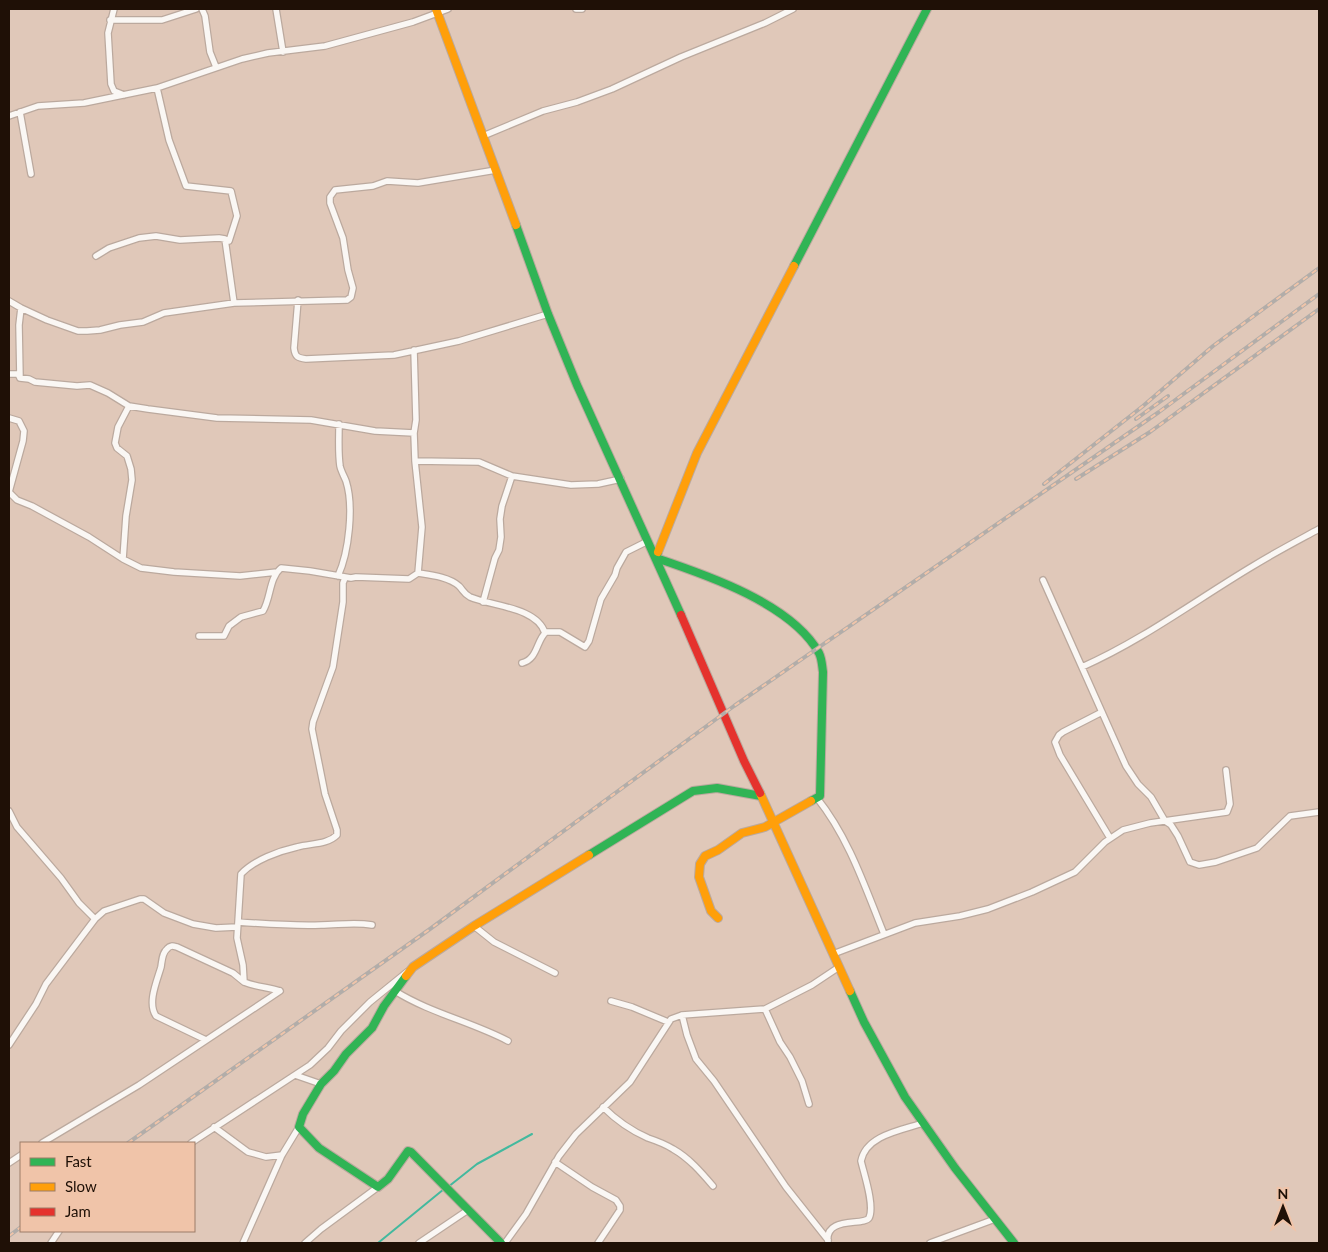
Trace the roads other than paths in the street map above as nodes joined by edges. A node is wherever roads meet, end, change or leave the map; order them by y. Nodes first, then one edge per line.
1 (114, 9) edge
2 (196, 9) edge
3 (202, 9) edge
4 (276, 9) edge
5 (448, 9) edge
6 (576, 9) edge
7 (582, 9) edge
8 (793, 9) edge
9 (927, 9) edge
10 (436, 11) edge
11 (110, 20) junction
12 (283, 52) junction
13 (216, 67) junction
14 (157, 88) junction
15 (126, 95) junction
16 (20, 112) junction
17 (9, 116) edge
18 (483, 136) junction
19 (496, 170) junction
20 (31, 174) dead end
21 (229, 241) dead end
22 (96, 256) dead end
23 (298, 300) junction
24 (9, 301) edge
25 (234, 303) junction
26 (21, 308) junction
27 (548, 314) junction
28 (414, 350) junction
29 (9, 374) edge
30 (20, 378) junction
31 (128, 406) junction
32 (9, 418) edge
33 (339, 424) junction
34 (414, 432) junction
35 (415, 461) junction
36 (512, 476) junction
37 (621, 479) junction
38 (1319, 529) edge
39 (648, 541) junction
40 (656, 558) junction
41 (123, 559) junction
42 (277, 572) junction
43 (418, 573) junction
44 (338, 576) junction
45 (345, 578) junction
46 (1043, 580) dead end
47 (483, 602) junction
48 (545, 633) junction
49 (199, 636) dead end
50 (522, 663) dead end
51 (1082, 667) junction
52 (1102, 712) junction
53 (1226, 770) dead end
54 (761, 796) junction
55 (817, 798) junction
56 (9, 811) edge
57 (1319, 812) edge
58 (1165, 821) junction
59 (774, 822) junction
60 (1110, 838) junction
61 (718, 918) dead end
62 (95, 919) junction
63 (238, 925) junction
64 (372, 925) dead end
65 (474, 926) junction
66 (884, 934) junction
67 (833, 954) junction
68 (413, 967) junction
69 (839, 968) junction
70 (555, 972) dead end
71 (244, 982) junction
72 (395, 991) junction
73 (611, 1001) dead end
74 (765, 1009) junction
75 (682, 1015) junction
76 (668, 1022) junction
77 (206, 1040) junction
78 (508, 1041) dead end
79 (9, 1044) edge
80 (295, 1074) junction
81 (321, 1084) junction
82 (809, 1104) dead end
83 (603, 1107) junction
84 (923, 1123) junction
85 (299, 1126) junction
86 (214, 1127) junction
87 (44, 1142) edge
88 (192, 1142) edge
89 (282, 1155) junction
90 (20, 1156) edge
91 (555, 1162) junction
92 (9, 1163) edge
93 (713, 1186) dead end
94 (378, 1188) junction
95 (468, 1210) junction
96 (995, 1220) junction
97 (828, 1242) edge
98 (243, 1243) edge
99 (304, 1243) edge
100 (419, 1243) edge
101 (503, 1243) edge
102 (598, 1243) edge
103 (930, 1243) edge
104 (1014, 1243) edge

1 - 11 street
2 - 11 street
3 - 13 street
4 - 12 street
5 - 10 street
6 - 7 street
8 - 18 street
9 - 40 street
10 - 12 street
10 - 18 street
11 - 15 street
12 - 13 street
13 - 14 street
14 - 15 street
14 - 21 street
15 - 16 street
16 - 17 street
16 - 20 street
18 - 19 street
19 - 23 street
19 - 27 street
22 - 25 street
23 - 25 street
23 - 28 street
24 - 26 street
25 - 26 street
26 - 30 street
27 - 28 street
27 - 37 street
28 - 34 street
29 - 30 street
30 - 31 street
31 - 33 street
31 - 41 street
32 - 41 street
33 - 34 street
33 - 44 street
34 - 35 street
35 - 36 street
35 - 43 street
36 - 37 street
36 - 47 street
37 - 39 street
38 - 51 street
39 - 40 street
39 - 48 street
40 - 54 street
40 - 55 street
41 - 42 street
42 - 44 street
42 - 49 street
43 - 45 street
43 - 47 street
44 - 45 street
45 - 63 street
46 - 51 street
47 - 48 street
48 - 50 street
51 - 52 street
52 - 58 street
52 - 60 street
53 - 58 street
54 - 59 street
54 - 65 street
55 - 59 street
55 - 66 street
56 - 62 street
57 - 58 street
58 - 60 street
59 - 61 street
59 - 67 street
60 - 66 street
62 - 63 street
62 - 79 street
63 - 64 street
63 - 71 street
65 - 68 street
65 - 70 street
66 - 67 street
67 - 69 street
68 - 72 street
68 - 80 street
69 - 74 street
69 - 84 street
71 - 77 street
71 - 77 street
72 - 78 street
72 - 81 street
73 - 76 street
74 - 75 street
74 - 82 street
75 - 76 street
75 - 97 street
76 - 83 street
77 - 87 street
80 - 81 street
80 - 86 street
81 - 85 street
83 - 91 street
83 - 93 street
84 - 96 street
84 - 97 street
85 - 89 street
85 - 94 street
86 - 88 street
86 - 89 street
89 - 98 street
90 - 92 street
91 - 101 street
91 - 102 street
94 - 95 street
94 - 99 street
95 - 100 street
95 - 101 street
96 - 103 street
96 - 104 street

